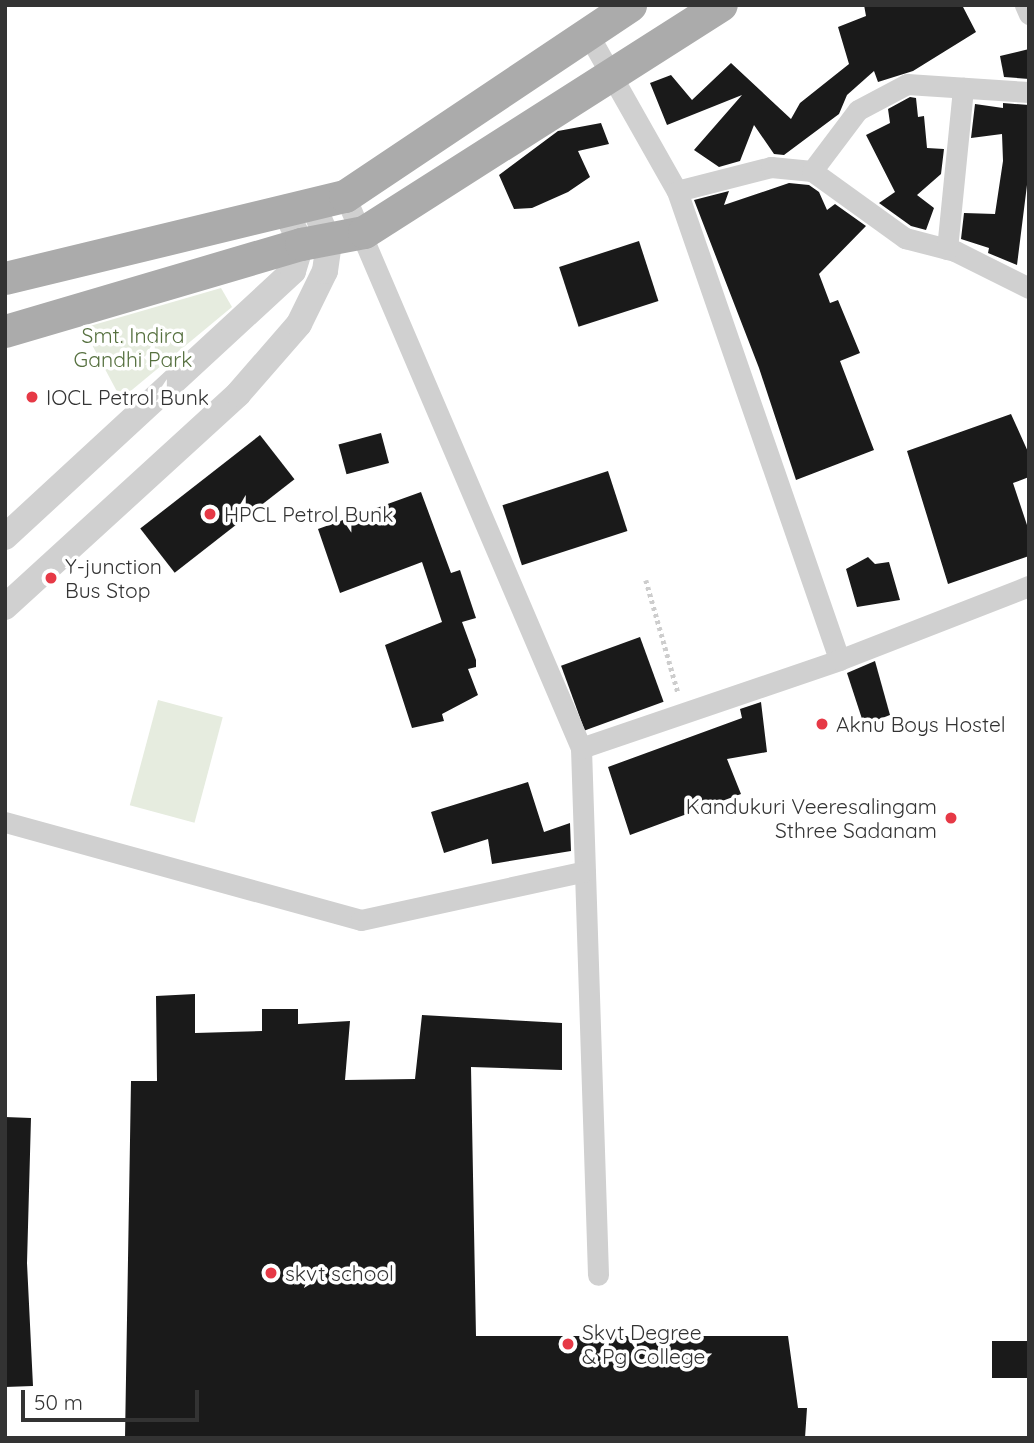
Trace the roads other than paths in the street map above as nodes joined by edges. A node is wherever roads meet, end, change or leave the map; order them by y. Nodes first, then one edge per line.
1 (630, 5) edge
2 (721, 5) edge
3 (1026, 5) edge
4 (1029, 14) edge
5 (588, 34) junction
6 (613, 78) junction
7 (962, 88) junction
8 (1029, 92) edge
9 (812, 171) junction
10 (677, 191) junction
11 (345, 195) junction
12 (299, 208) junction
13 (364, 232) junction
14 (315, 243) junction
15 (947, 249) junction
16 (49, 265) junction
17 (5, 278) edge
18 (1029, 288) edge
19 (67, 311) junction
20 (5, 331) edge
21 (5, 537) edge
22 (1029, 586) edge
23 (5, 607) edge
24 (839, 660) junction
25 (581, 748) junction
26 (5, 822) edge
27 (585, 871) junction
28 (598, 1275) dead end

1 - 5 main road
2 - 6 main road
3 - 4 street
5 - 6 street
5 - 11 main road
6 - 10 street
6 - 13 main road
7 - 8 street
7 - 9 street
7 - 15 street
9 - 10 street
9 - 15 street
10 - 24 street
11 - 12 main road
11 - 13 street
12 - 14 street
12 - 16 main road
13 - 14 main road
13 - 25 street
14 - 19 main road
14 - 21 street
14 - 23 street
15 - 18 street
16 - 17 main road
16 - 19 main road
19 - 20 main road
22 - 24 street
24 - 25 street
25 - 27 street
26 - 27 street
27 - 28 street

